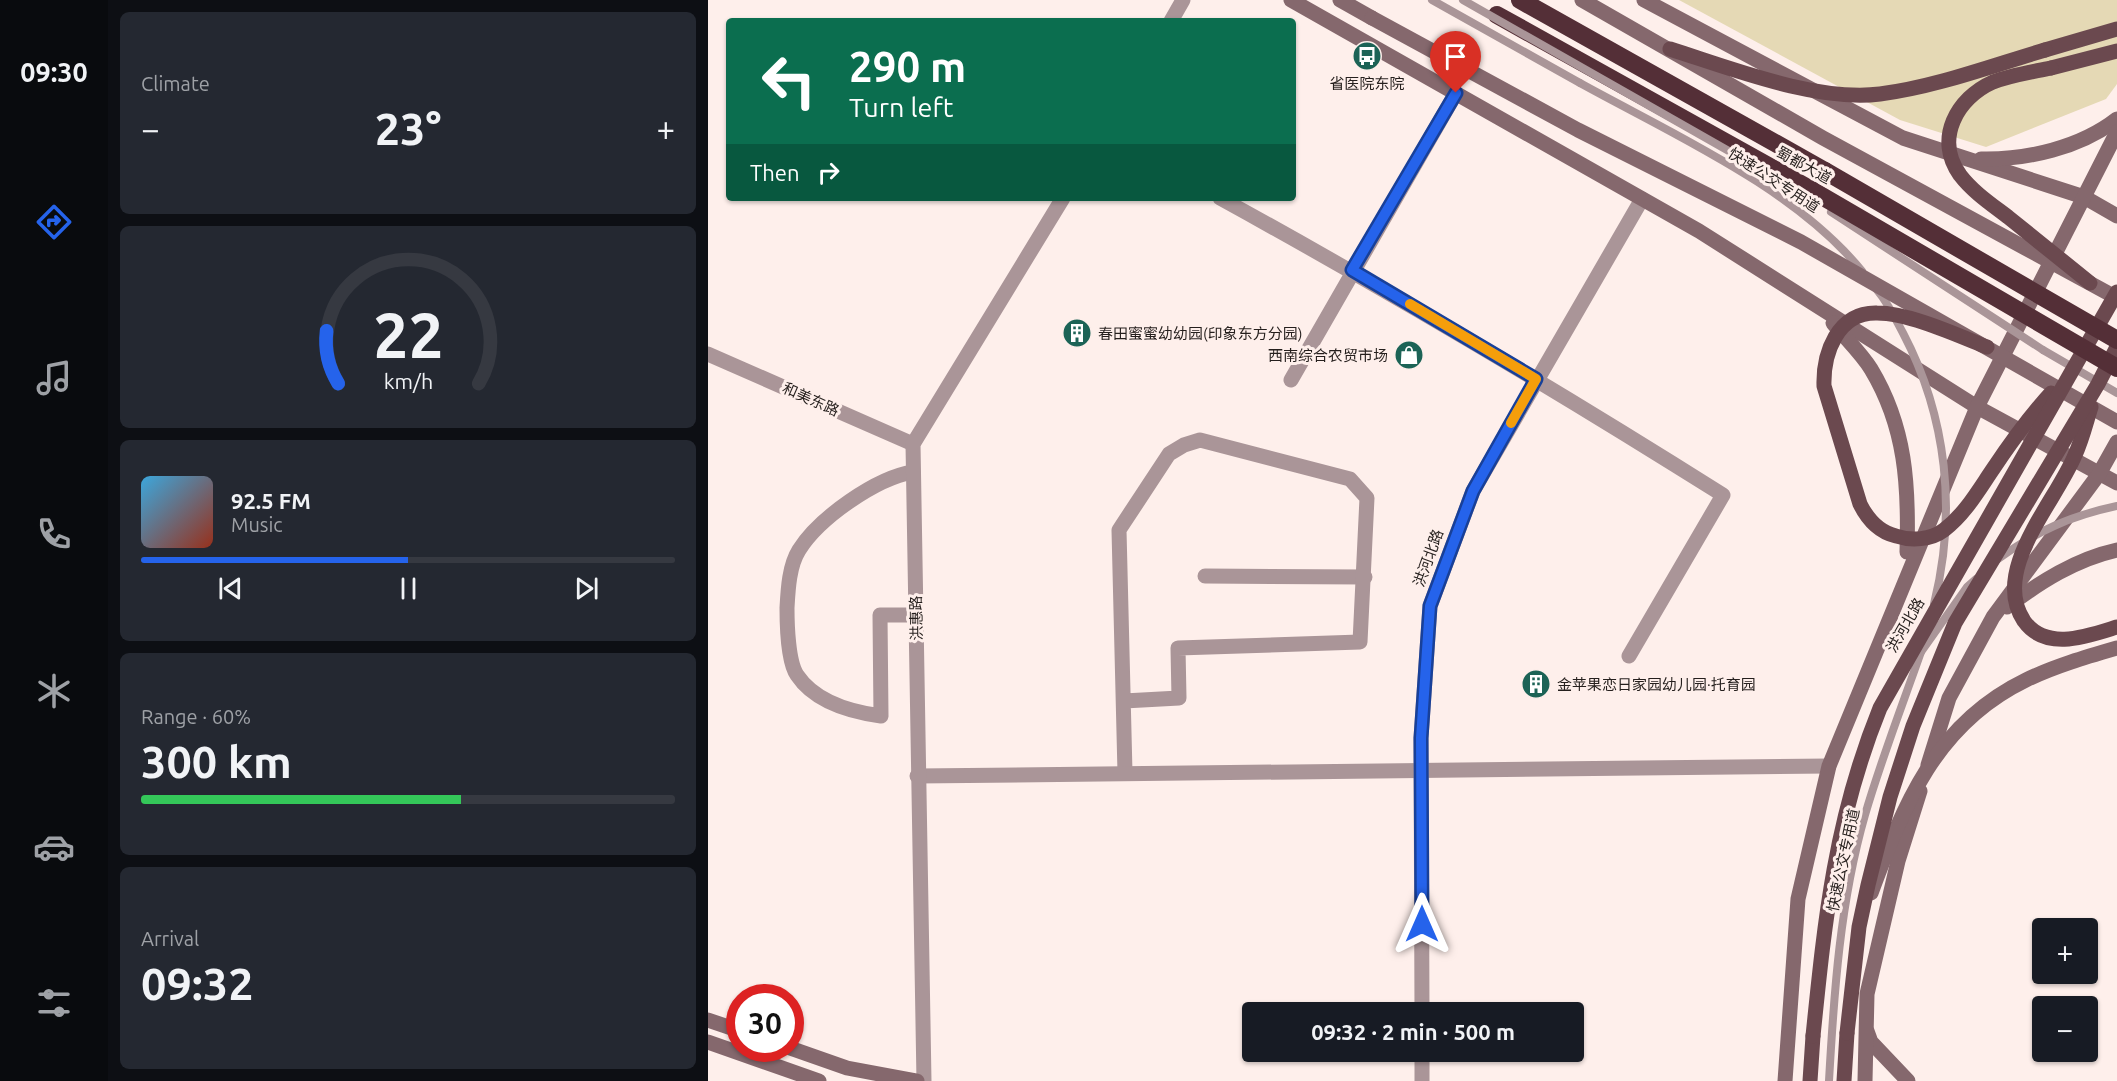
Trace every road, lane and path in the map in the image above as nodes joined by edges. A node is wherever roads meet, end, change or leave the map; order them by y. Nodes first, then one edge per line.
1 (1183, 0) edge
2 (1292, 0) edge
3 (1340, 0) edge
4 (1432, 0) edge
5 (1463, 0) edge
6 (1469, 0) edge
7 (1520, 0) edge
8 (1582, 0) edge
9 (1644, 0) edge
10 (1173, 18) edge
11 (2117, 29) edge
12 (1670, 49) junction
13 (2117, 51) edge
14 (1456, 93) junction
15 (2117, 119) edge
16 (2117, 132) edge
17 (1966, 159) junction
18 (2084, 197) junction
19 (1642, 199) junction
20 (1062, 201) edge
21 (1226, 201) edge
22 (2117, 216) edge
23 (1352, 270) junction
24 (2090, 283) junction
25 (2117, 292) edge
26 (2117, 298) edge
27 (1817, 304) junction
28 (2117, 340) edge
29 (1987, 347) junction
30 (2117, 347) edge
31 (708, 354) edge
32 (2117, 368) edge
33 (2074, 369) junction
34 (1536, 379) junction
35 (1291, 380) dead end
36 (2098, 384) junction
37 (2117, 393) edge
38 (1977, 407) junction
39 (2117, 422) edge
40 (2117, 442) edge
41 (913, 444) junction
42 (913, 472) junction
43 (2099, 474) junction
44 (2117, 483) edge
45 (2117, 506) edge
46 (2117, 550) edge
47 (1906, 573) junction
48 (1205, 576) dead end
49 (1365, 577) junction
50 (916, 615) junction
51 (1993, 617) junction
52 (2117, 627) edge
53 (2117, 648) edge
54 (1921, 652) junction
55 (1629, 656) dead end
56 (1124, 701) junction
57 (1829, 766) junction
58 (1421, 770) junction
59 (1125, 773) junction
60 (917, 776) junction
61 (1859, 927) junction
62 (1422, 1002) edge
63 (708, 1020) edge
64 (726, 1026) edge
65 (1866, 1030) junction
66 (708, 1042) edge
67 (804, 1053) edge
68 (1422, 1062) edge
69 (819, 1081) edge
70 (917, 1081) edge
71 (924, 1081) edge
72 (1422, 1081) edge
73 (1785, 1081) edge
74 (1810, 1081) edge
75 (1829, 1081) edge
76 (1844, 1081) edge
77 (1865, 1081) edge
78 (1908, 1081) edge

1 - 10 street
2 - 14 street
3 - 29 street, bridge
4 - 54 lane, 快速公交专用道, bridge
5 - 37 lane, 快速公交专用道, bridge
6 - 32 highway, 蜀都大道, bridge
7 - 28 highway, 蜀都大道, bridge
8 - 12 street, bridge
9 - 17 street
11 - 12 main road, bridge
12 - 24 street, bridge
13 - 24 main road, bridge
14 - 19 street
14 - 23 street
15 - 17 street
16 - 18 street
17 - 18 street
18 - 22 street
18 - 38 street
19 - 27 street
19 - 34 street, 洪河北路
20 - 41 street
21 - 23 street
23 - 34 street
23 - 35 street
24 - 26 street, bridge
25 - 33 main road, 洪河北路, bridge
27 - 38 street
27 - 47 street
29 - 33 main road, bridge
29 - 39 street, bridge
30 - 36 main road, bridge
31 - 41 street, 和美东路
33 - 74 main road, 洪河北路, bridge
34 - 55 street
34 - 58 street, 洪河北路
36 - 52 main road, bridge
36 - 61 main road, bridge
38 - 43 street
38 - 47 street
40 - 43 street
41 - 42 street, 洪惠路
42 - 50 street, 洪惠路
42 - 50 street
43 - 44 street
43 - 51 street
45 - 54 lane, 快速公交专用道, bridge
46 - 51 street
47 - 57 street
48 - 49 street
49 - 56 street
49 - 56 street
50 - 60 street, 洪惠路
51 - 65 street
53 - 61 street, bridge
54 - 75 lane, 快速公交专用道
56 - 59 street
57 - 58 street
57 - 73 street
58 - 59 street
58 - 62 street, 洪河北路
59 - 60 street
60 - 71 street, 洪惠路
61 - 76 main road, bridge
63 - 64 street
65 - 77 street
65 - 78 street
66 - 69 street
67 - 70 street
68 - 72 street

